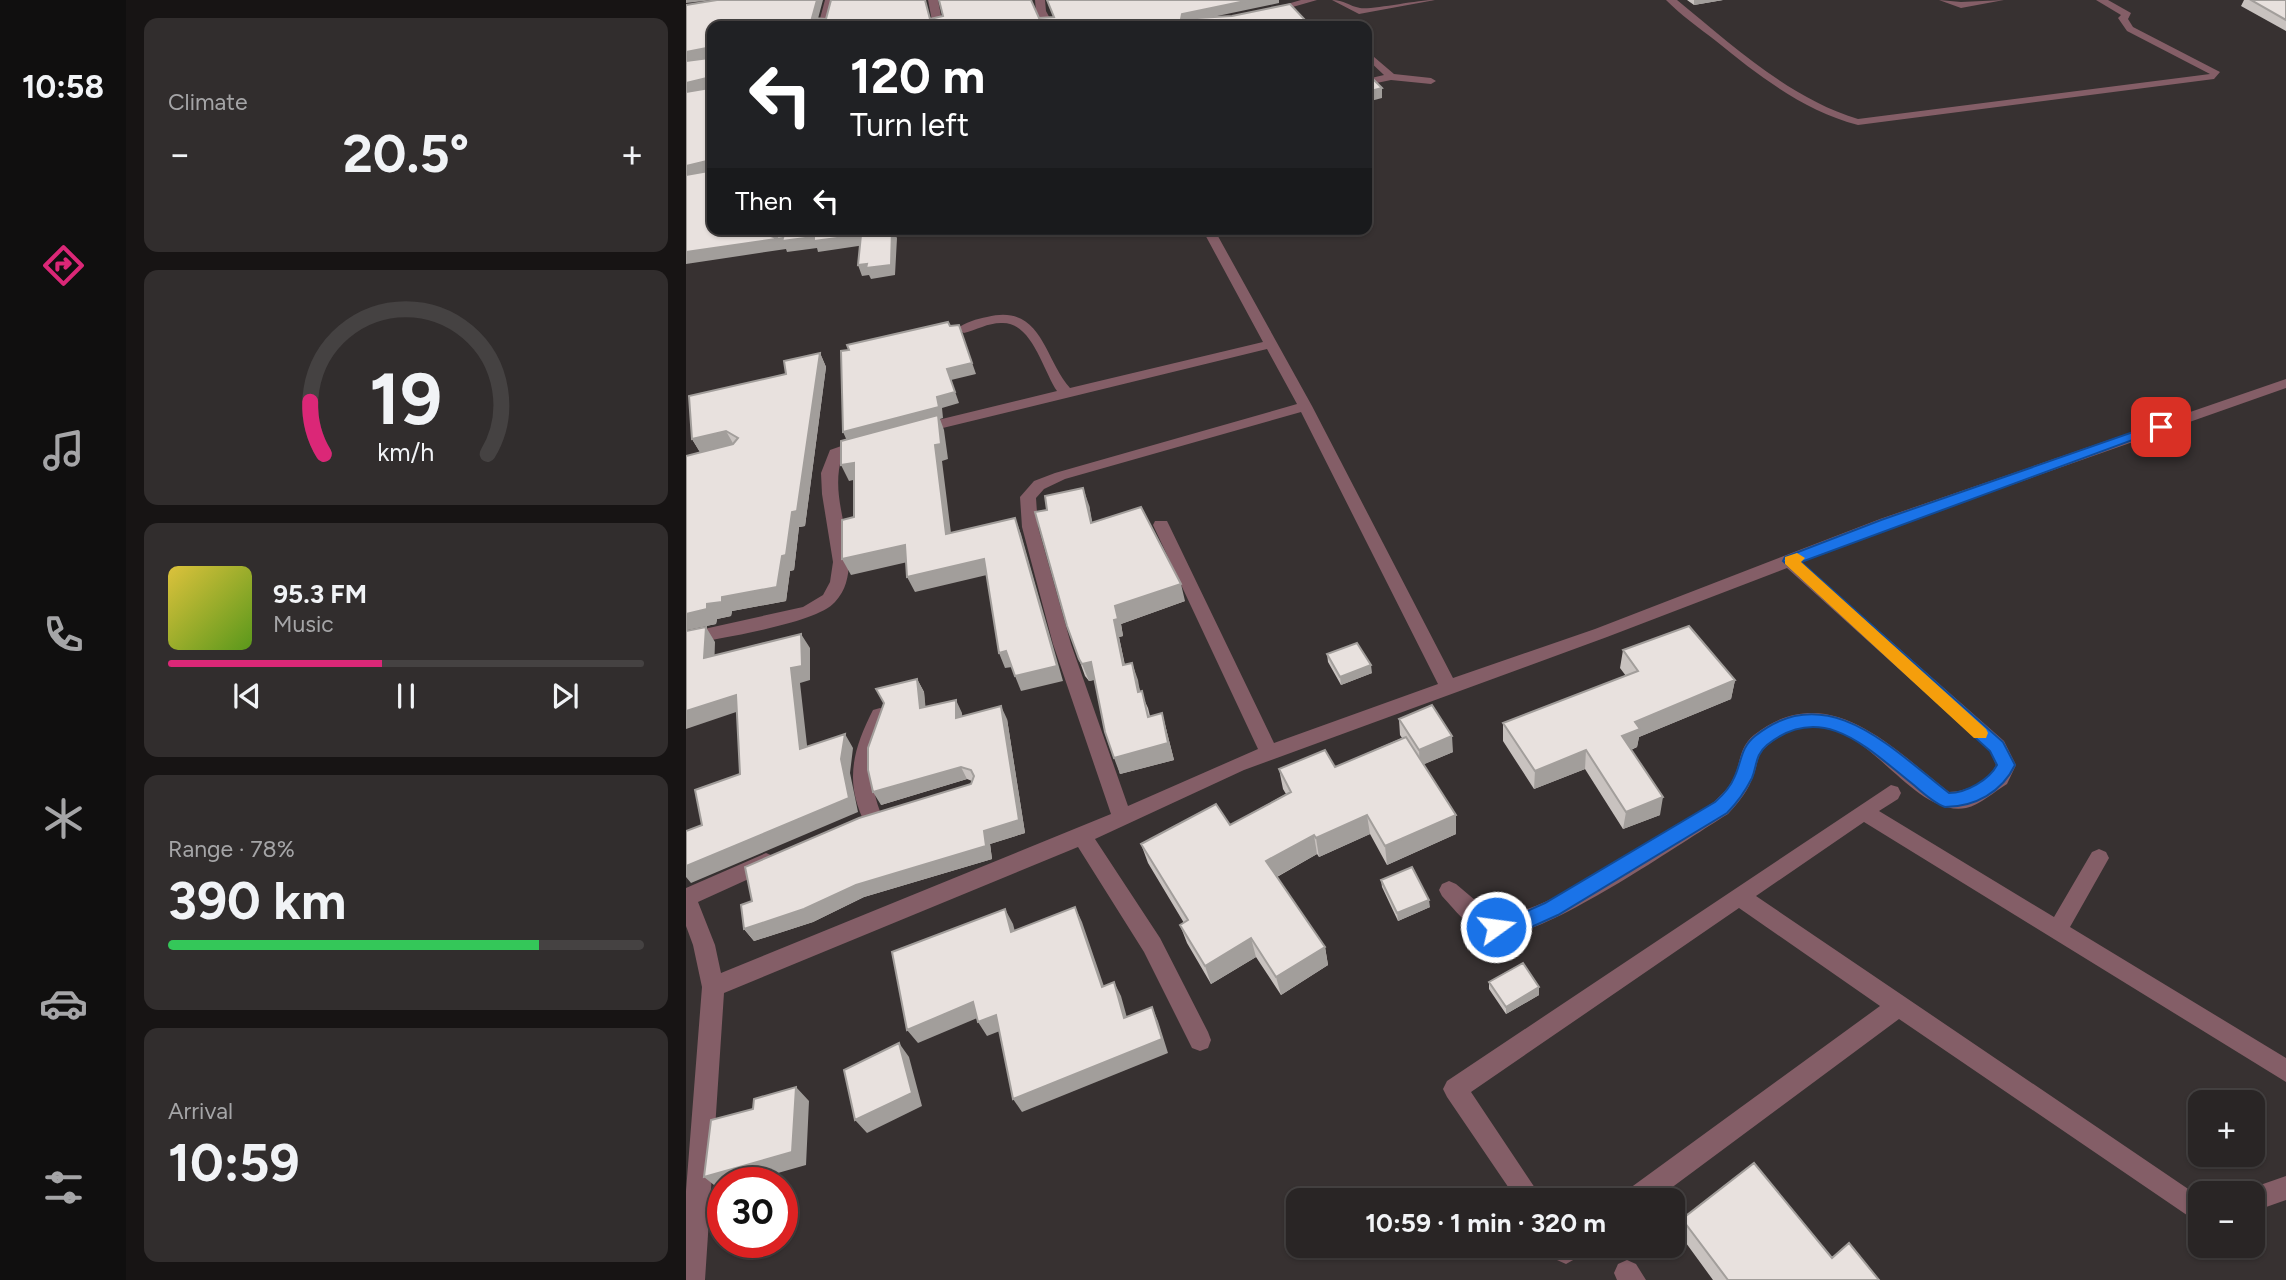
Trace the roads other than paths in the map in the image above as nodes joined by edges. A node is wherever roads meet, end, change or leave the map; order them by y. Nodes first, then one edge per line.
1 (830, 0) edge
2 (933, 0) edge
3 (1312, 0) edge
4 (1340, 0) edge
5 (1430, 0) edge
6 (1671, 0) edge
7 (1944, 0) edge
8 (1999, 0) edge
9 (2101, 0) edge
10 (1041, 2) edge
11 (1053, 2) edge
12 (1359, 11) junction
13 (1261, 13) edge
14 (824, 21) edge
15 (937, 21) edge
16 (1047, 21) edge
17 (1357, 21) edge
18 (1372, 59) edge
19 (1391, 77) junction
20 (1372, 81) edge
21 (1431, 82) dead end
22 (1211, 235) edge
23 (964, 329) edge
24 (1272, 344) junction
25 (2286, 383) edge
26 (1067, 393) junction
27 (1305, 406) junction
28 (1161, 525) dead end
29 (1790, 561) junction
30 (686, 639) edge
31 (1448, 686) junction
32 (880, 715) edge
33 (1269, 753) junction
34 (1891, 793) dead end
35 (897, 808) edge
36 (1864, 812) junction
37 (1122, 818) junction
38 (1082, 836) junction
39 (782, 855) edge
40 (2099, 858) dead end
41 (1449, 890) dead end
42 (1740, 897) junction
43 (686, 898) edge
44 (2057, 931) junction
45 (713, 987) junction
46 (1898, 1006) junction
47 (1200, 1040) dead end
48 (2286, 1071) edge
49 (1523, 1188) edge
50 (1650, 1188) edge
51 (2286, 1188) edge
52 (2265, 1195) edge
53 (2188, 1204) edge
54 (692, 1280) edge

1 - 14 street
2 - 15 street
3 - 13 street
4 - 12 street
5 - 12 street
6 - 9 street
7 - 8 street
10 - 11 street
10 - 16 street
12 - 17 street
18 - 19 street
19 - 20 street
19 - 21 street
22 - 24 street
23 - 26 street
24 - 26 street
24 - 27 street
25 - 29 street
26 - 30 street
27 - 31 street
27 - 37 street
28 - 33 street
29 - 31 street
29 - 41 street
31 - 33 street
32 - 35 street
33 - 37 street
34 - 36 street
36 - 42 street
36 - 44 street
37 - 38 street
38 - 45 street
38 - 47 street
39 - 43 street
40 - 44 street
42 - 46 street
42 - 49 street
43 - 45 street
44 - 48 street
45 - 54 street
46 - 50 street
46 - 53 street
51 - 52 street

